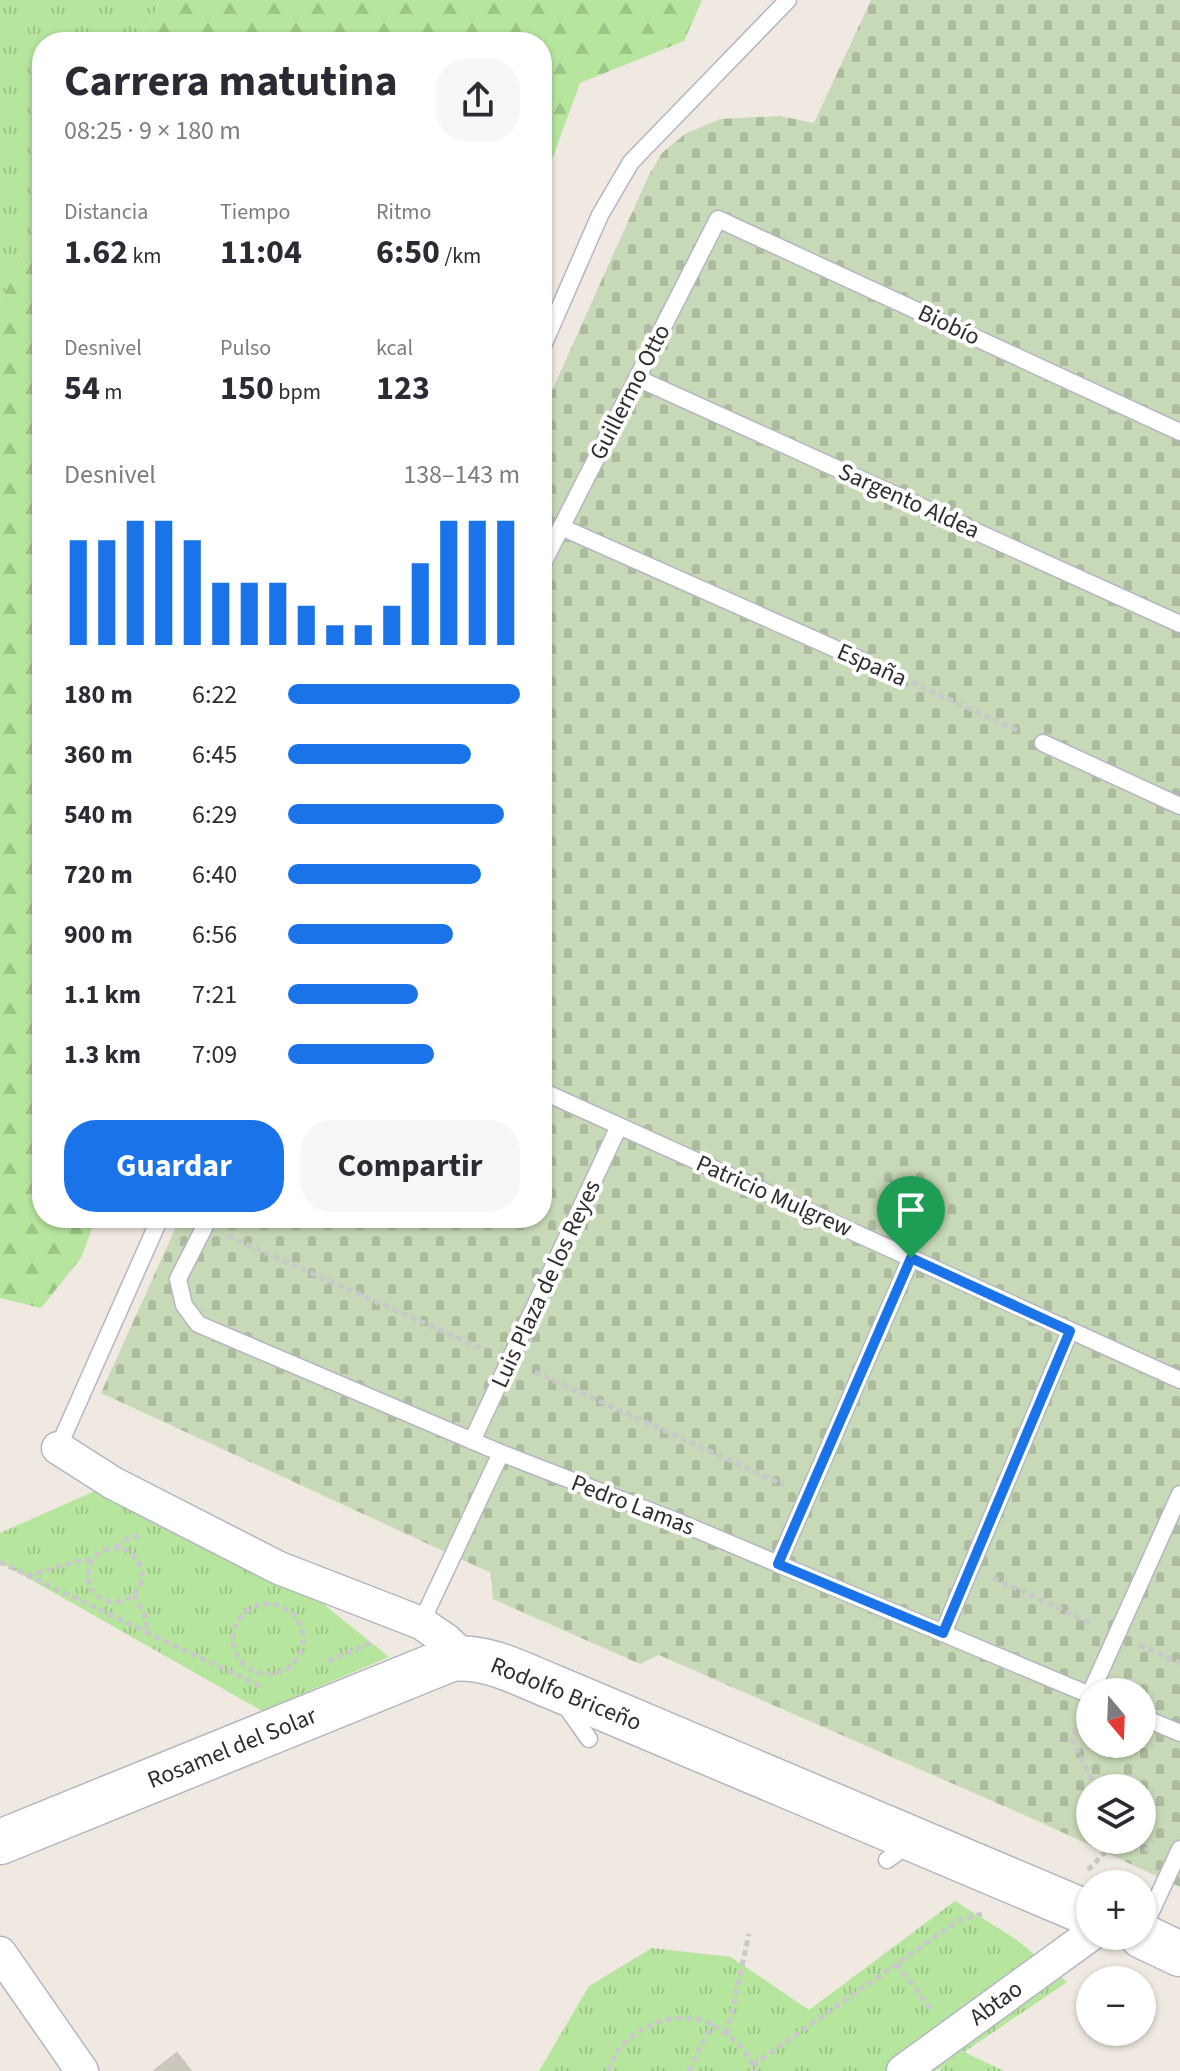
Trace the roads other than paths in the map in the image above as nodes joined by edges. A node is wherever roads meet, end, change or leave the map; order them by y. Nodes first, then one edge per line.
1 (788, 0) edge
2 (718, 219) joint
3 (552, 325) edge
4 (637, 378) junction
5 (1180, 432) edge
6 (561, 527) junction
7 (552, 545) edge
8 (1180, 624) edge
9 (863, 661) road end
10 (1043, 743) road end
11 (1180, 806) edge
12 (552, 1096) edge
13 (619, 1126) junction
14 (156, 1228) edge
15 (204, 1228) edge
16 (911, 1258) junction
17 (1070, 1331) junction
18 (1180, 1380) edge
19 (472, 1441) junction
20 (58, 1448) joint
21 (501, 1453) junction
22 (1180, 1494) edge
23 (778, 1564) junction
24 (421, 1623) junction
25 (943, 1633) junction
26 (465, 1658) junction
27 (1097, 1678) edge
28 (553, 1687) junction
29 (1076, 1688) edge
30 (1156, 1723) edge
31 (1180, 1733) edge
32 (589, 1739) dead end
33 (0, 1842) edge
34 (1180, 1849) edge
35 (1156, 1903) edge
36 (1076, 1909) edge
37 (1156, 1941) edge
38 (1076, 1945) edge
39 (0, 1953) edge
40 (1180, 1954) edge
41 (82, 2071) edge
42 (903, 2071) edge

1 - 3 lane
2 - 4 lane, Guillermo Otto
2 - 5 lane, Biobío
4 - 6 lane, Guillermo Otto
4 - 8 lane, Sargento Aldea
6 - 7 lane, Guillermo Otto
6 - 9 lane, España
10 - 11 lane
12 - 13 lane, Patricio Mulgrew
13 - 16 lane, Patricio Mulgrew
13 - 19 lane, Luis Plaza de los Reyes
14 - 20 lane
15 - 19 lane, Pedro Lamas
16 - 17 lane, Patricio Mulgrew
16 - 23 lane
17 - 18 lane, Patricio Mulgrew
17 - 25 lane
19 - 21 lane, Pedro Lamas
20 - 24 street, Rodolfo Briceño
21 - 23 lane, Pedro Lamas
21 - 24 lane
22 - 27 lane
23 - 25 lane, Pedro Lamas
24 - 26 street, Rodolfo Briceño
25 - 29 lane, Pedro Lamas
26 - 28 street, Rodolfo Briceño
26 - 33 street, Rosamel del Solar
28 - 32 lane
28 - 36 street, Rodolfo Briceño
30 - 31 lane
34 - 35 lane
37 - 40 street
38 - 42 street, Abtao
39 - 41 street

